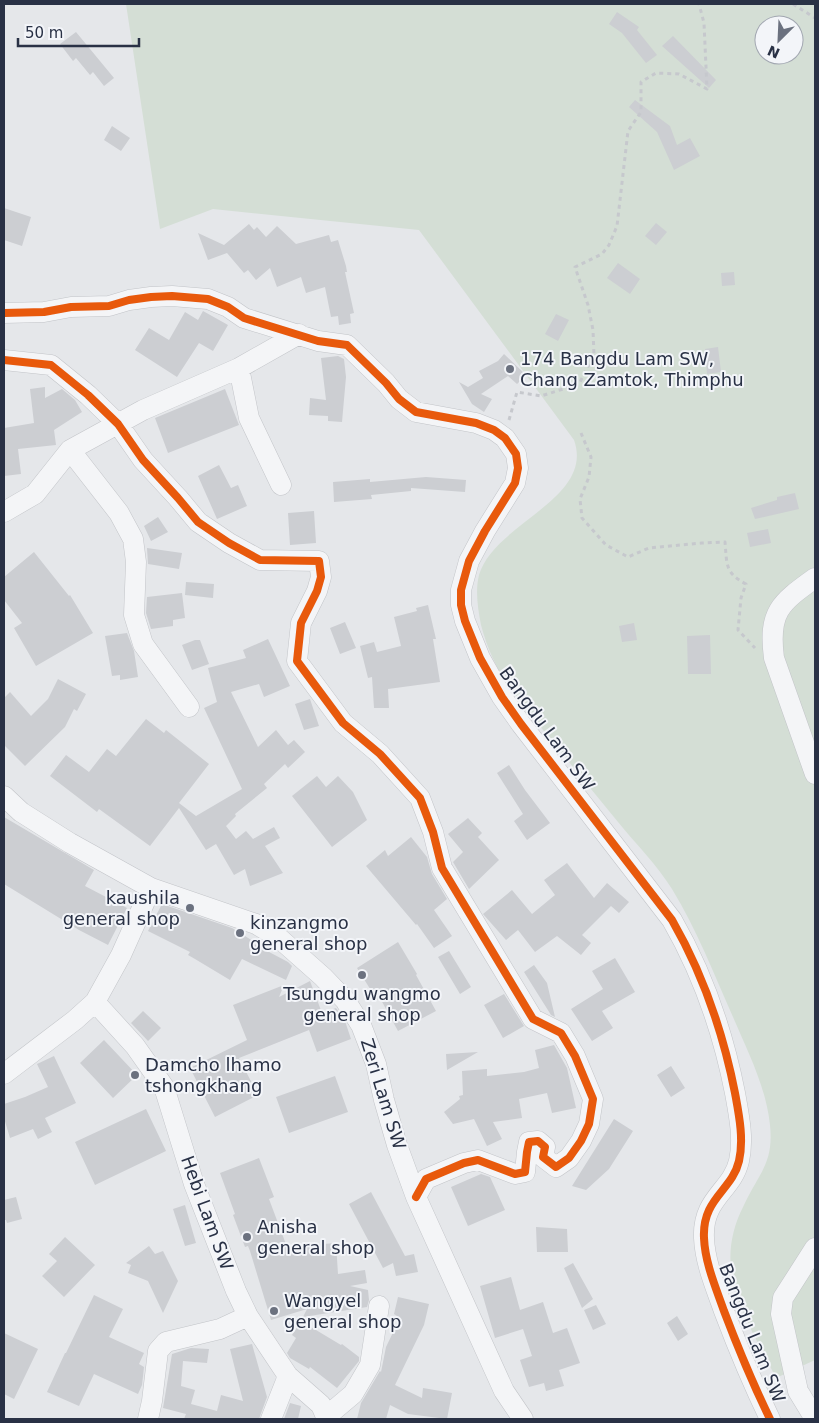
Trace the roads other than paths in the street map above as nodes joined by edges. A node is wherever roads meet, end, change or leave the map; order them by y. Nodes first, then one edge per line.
1 (4, 313) edge
2 (299, 334) junction
3 (4, 360) edge
4 (238, 368) junction
5 (118, 424) junction
6 (70, 450) junction
7 (281, 485) dead end
8 (4, 512) edge
9 (815, 578) edge
10 (189, 707) dead end
11 (815, 774) edge
12 (4, 796) edge
13 (151, 888) junction
14 (95, 1002) junction
15 (4, 1074) edge
16 (416, 1197) junction
17 (815, 1248) edge
18 (379, 1306) dead end
19 (248, 1316) junction
20 (288, 1376) junction
21 (327, 1418) edge
22 (148, 1419) edge
23 (271, 1419) edge
24 (523, 1419) edge
25 (770, 1419) edge
26 (815, 1419) edge

1 - 2 street, Bangdu Lam SW
2 - 4 street
2 - 25 street, Bangdu Lam SW
3 - 5 street
4 - 5 street
4 - 7 street
5 - 6 street
5 - 16 street
6 - 8 street
6 - 10 street
9 - 11 street
12 - 13 street, Zeri Lam SW
13 - 14 street
13 - 16 street, Zeri Lam SW
14 - 15 street
14 - 19 street, Hebi Lam SW
16 - 24 street, Zeri Lam SW
17 - 26 street
18 - 21 street
19 - 20 street, Hebi Lam SW
19 - 22 street
20 - 21 street, Hebi Lam SW
20 - 23 street

